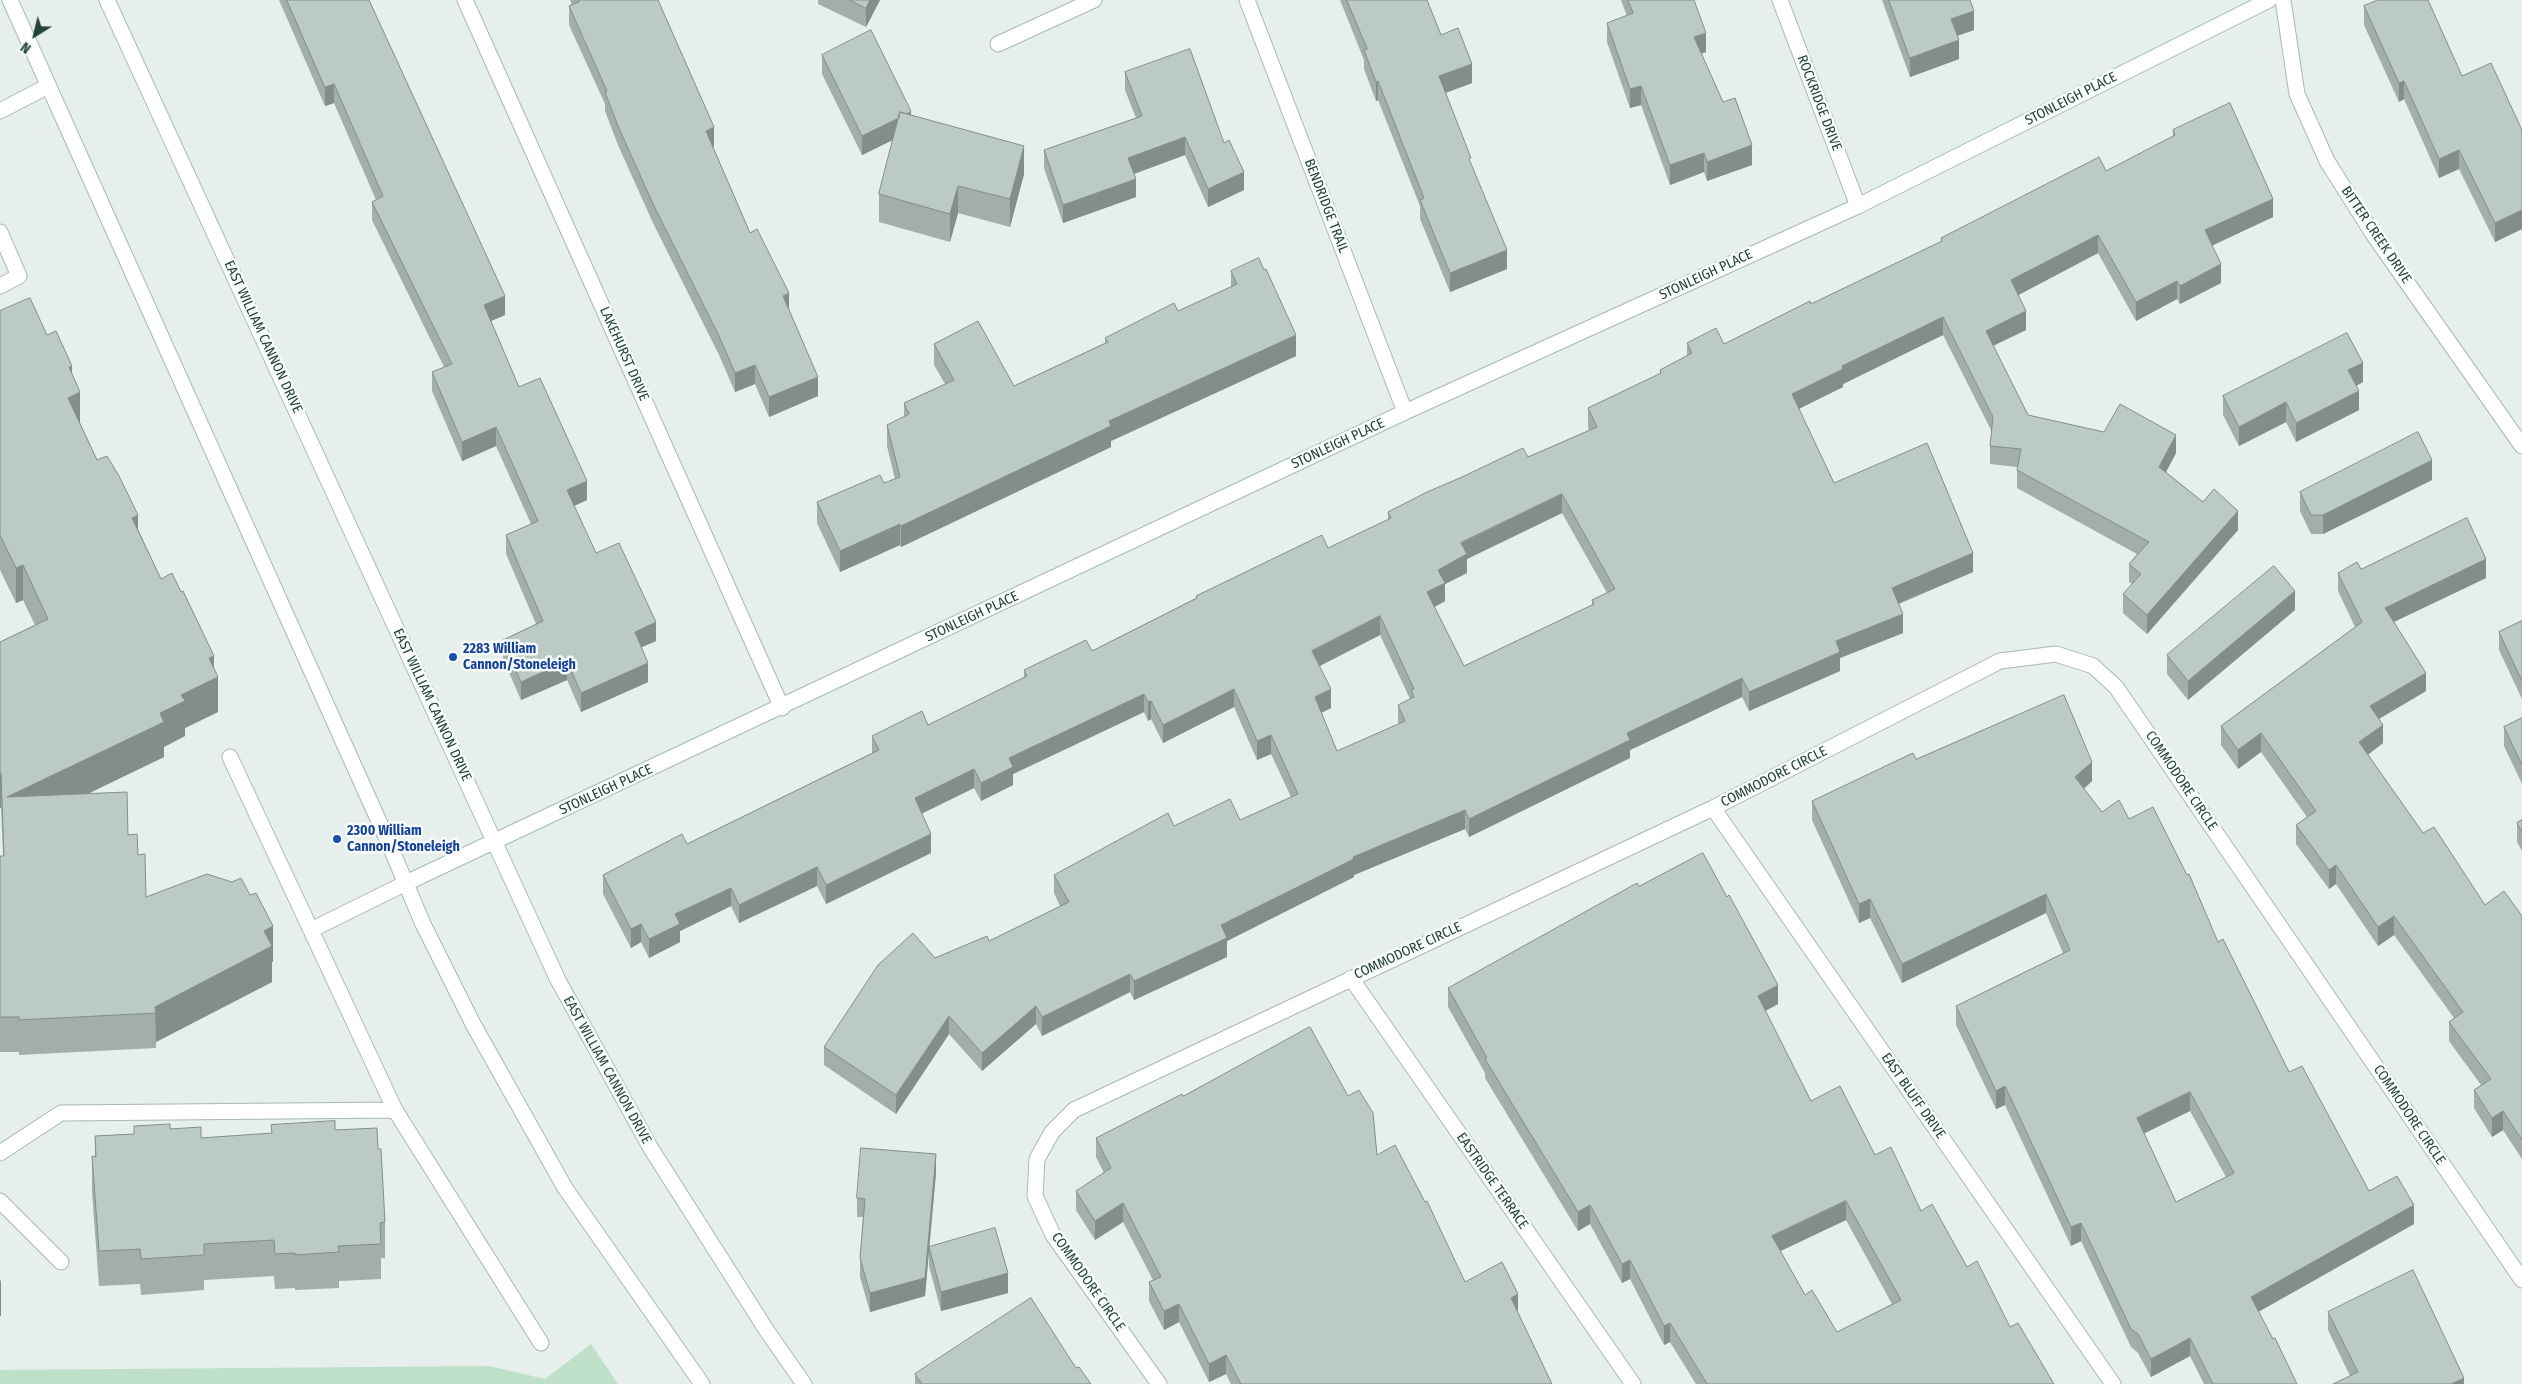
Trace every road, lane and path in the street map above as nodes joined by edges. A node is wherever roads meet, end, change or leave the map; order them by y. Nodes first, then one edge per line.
1 (10, 0) edge
2 (107, 0) edge
3 (466, 0) edge
4 (1094, 0) edge
5 (1247, 0) edge
6 (1780, 0) edge
7 (2269, 0) edge
8 (2283, 0) edge
9 (998, 44) dead end
10 (48, 86) junction
11 (0, 111) edge
12 (1858, 206) junction
13 (0, 232) edge
14 (0, 286) edge
15 (1405, 412) junction
16 (2522, 446) edge
17 (782, 708) junction
18 (230, 757) dead end
19 (1713, 808) junction
20 (495, 842) junction
21 (406, 884) junction
22 (311, 930) junction
23 (1351, 978) junction
24 (395, 1110) junction
25 (0, 1153) edge
26 (0, 1202) edge
27 (61, 1262) dead end
28 (2522, 1280) edge
29 (541, 1343) dead end
30 (702, 1384) edge
31 (804, 1384) edge
32 (1158, 1384) edge
33 (1633, 1384) edge
34 (2113, 1384) edge

1 - 10 street
2 - 20 street, EAST WILLIAM CANNON DRIVE
3 - 17 street, LAKEHURST DRIVE
4 - 9 street
5 - 15 street, BENDRIDGE TRAIL
6 - 12 street, ROCKRIDGE DRIVE
7 - 12 street, STONLEIGH PLACE
8 - 16 street, BITTER CREEK DRIVE
10 - 11 street
10 - 21 street
12 - 15 street, STONLEIGH PLACE
13 - 14 street
15 - 17 street, STONLEIGH PLACE
17 - 20 street, STONLEIGH PLACE
18 - 22 street
19 - 23 street, COMMODORE CIRCLE
19 - 28 street, COMMODORE CIRCLE
19 - 34 street, EAST BLUFF DRIVE
20 - 21 street, STONLEIGH PLACE
20 - 31 street, EAST WILLIAM CANNON DRIVE
21 - 22 street, STONLEIGH PLACE
21 - 30 street
22 - 24 street
23 - 32 street, COMMODORE CIRCLE
23 - 33 street, EASTRIDGE TERRACE
24 - 25 street
24 - 29 street
26 - 27 street

